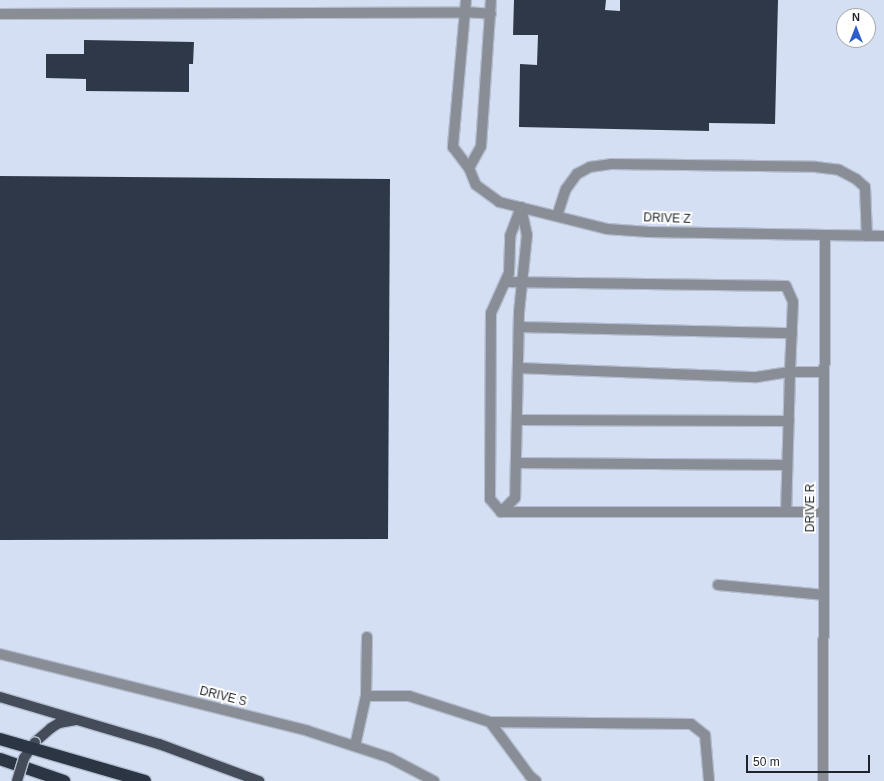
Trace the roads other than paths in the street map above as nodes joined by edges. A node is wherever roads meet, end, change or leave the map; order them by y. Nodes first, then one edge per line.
1 (466, 0) edge
2 (491, 0) edge
3 (465, 12) junction
4 (0, 14) edge
5 (491, 14) junction
6 (468, 168) junction
7 (522, 207) junction
8 (557, 216) junction
9 (825, 235) junction
10 (867, 236) junction
11 (884, 236) edge
12 (506, 282) junction
13 (523, 282) junction
14 (519, 326) junction
15 (792, 333) junction
16 (518, 368) junction
17 (790, 372) junction
18 (824, 372) junction
19 (517, 420) junction
20 (789, 422) junction
21 (516, 463) junction
22 (787, 464) junction
23 (501, 512) junction
24 (786, 512) junction
25 (824, 512) junction
26 (718, 585) dead end
27 (824, 595) junction
28 (367, 637) dead end
29 (0, 654) edge
30 (366, 696) junction
31 (0, 697) edge
32 (80, 719) junction
33 (490, 722) junction
34 (0, 738) edge
35 (355, 746) junction
36 (0, 759) edge
37 (17, 781) edge
38 (64, 781) edge
39 (145, 781) edge
40 (259, 781) edge
41 (434, 781) edge
42 (536, 781) edge
43 (710, 781) edge
44 (823, 781) edge

1 - 3 lane, DRIVE Z
2 - 5 lane
3 - 4 lane
3 - 5 lane
3 - 6 lane, DRIVE Z
5 - 6 lane
6 - 7 lane, DRIVE Z
7 - 8 lane, DRIVE Z
7 - 12 lane
7 - 13 lane
8 - 9 lane, DRIVE Z
8 - 10 lane
9 - 10 lane, DRIVE Z
9 - 18 lane, DRIVE R
10 - 11 lane, DRIVE Z
12 - 13 lane
12 - 23 lane
13 - 14 lane
13 - 15 lane
14 - 15 lane
14 - 16 lane
15 - 17 lane
16 - 17 lane
16 - 19 lane
17 - 18 lane
17 - 20 lane
18 - 25 lane, DRIVE R
19 - 20 lane
19 - 21 lane
20 - 22 lane
21 - 22 lane
21 - 23 lane
22 - 24 lane
23 - 24 lane
24 - 25 lane
25 - 27 lane, DRIVE R
26 - 27 lane
27 - 44 lane, DRIVE R
28 - 30 lane
29 - 35 lane, DRIVE S
30 - 33 lane
30 - 35 lane
31 - 32 main road
32 - 37 main road, bridge
32 - 40 main road
33 - 42 lane
33 - 43 lane
34 - 39 highway, bridge
35 - 41 lane, DRIVE S
36 - 38 highway

